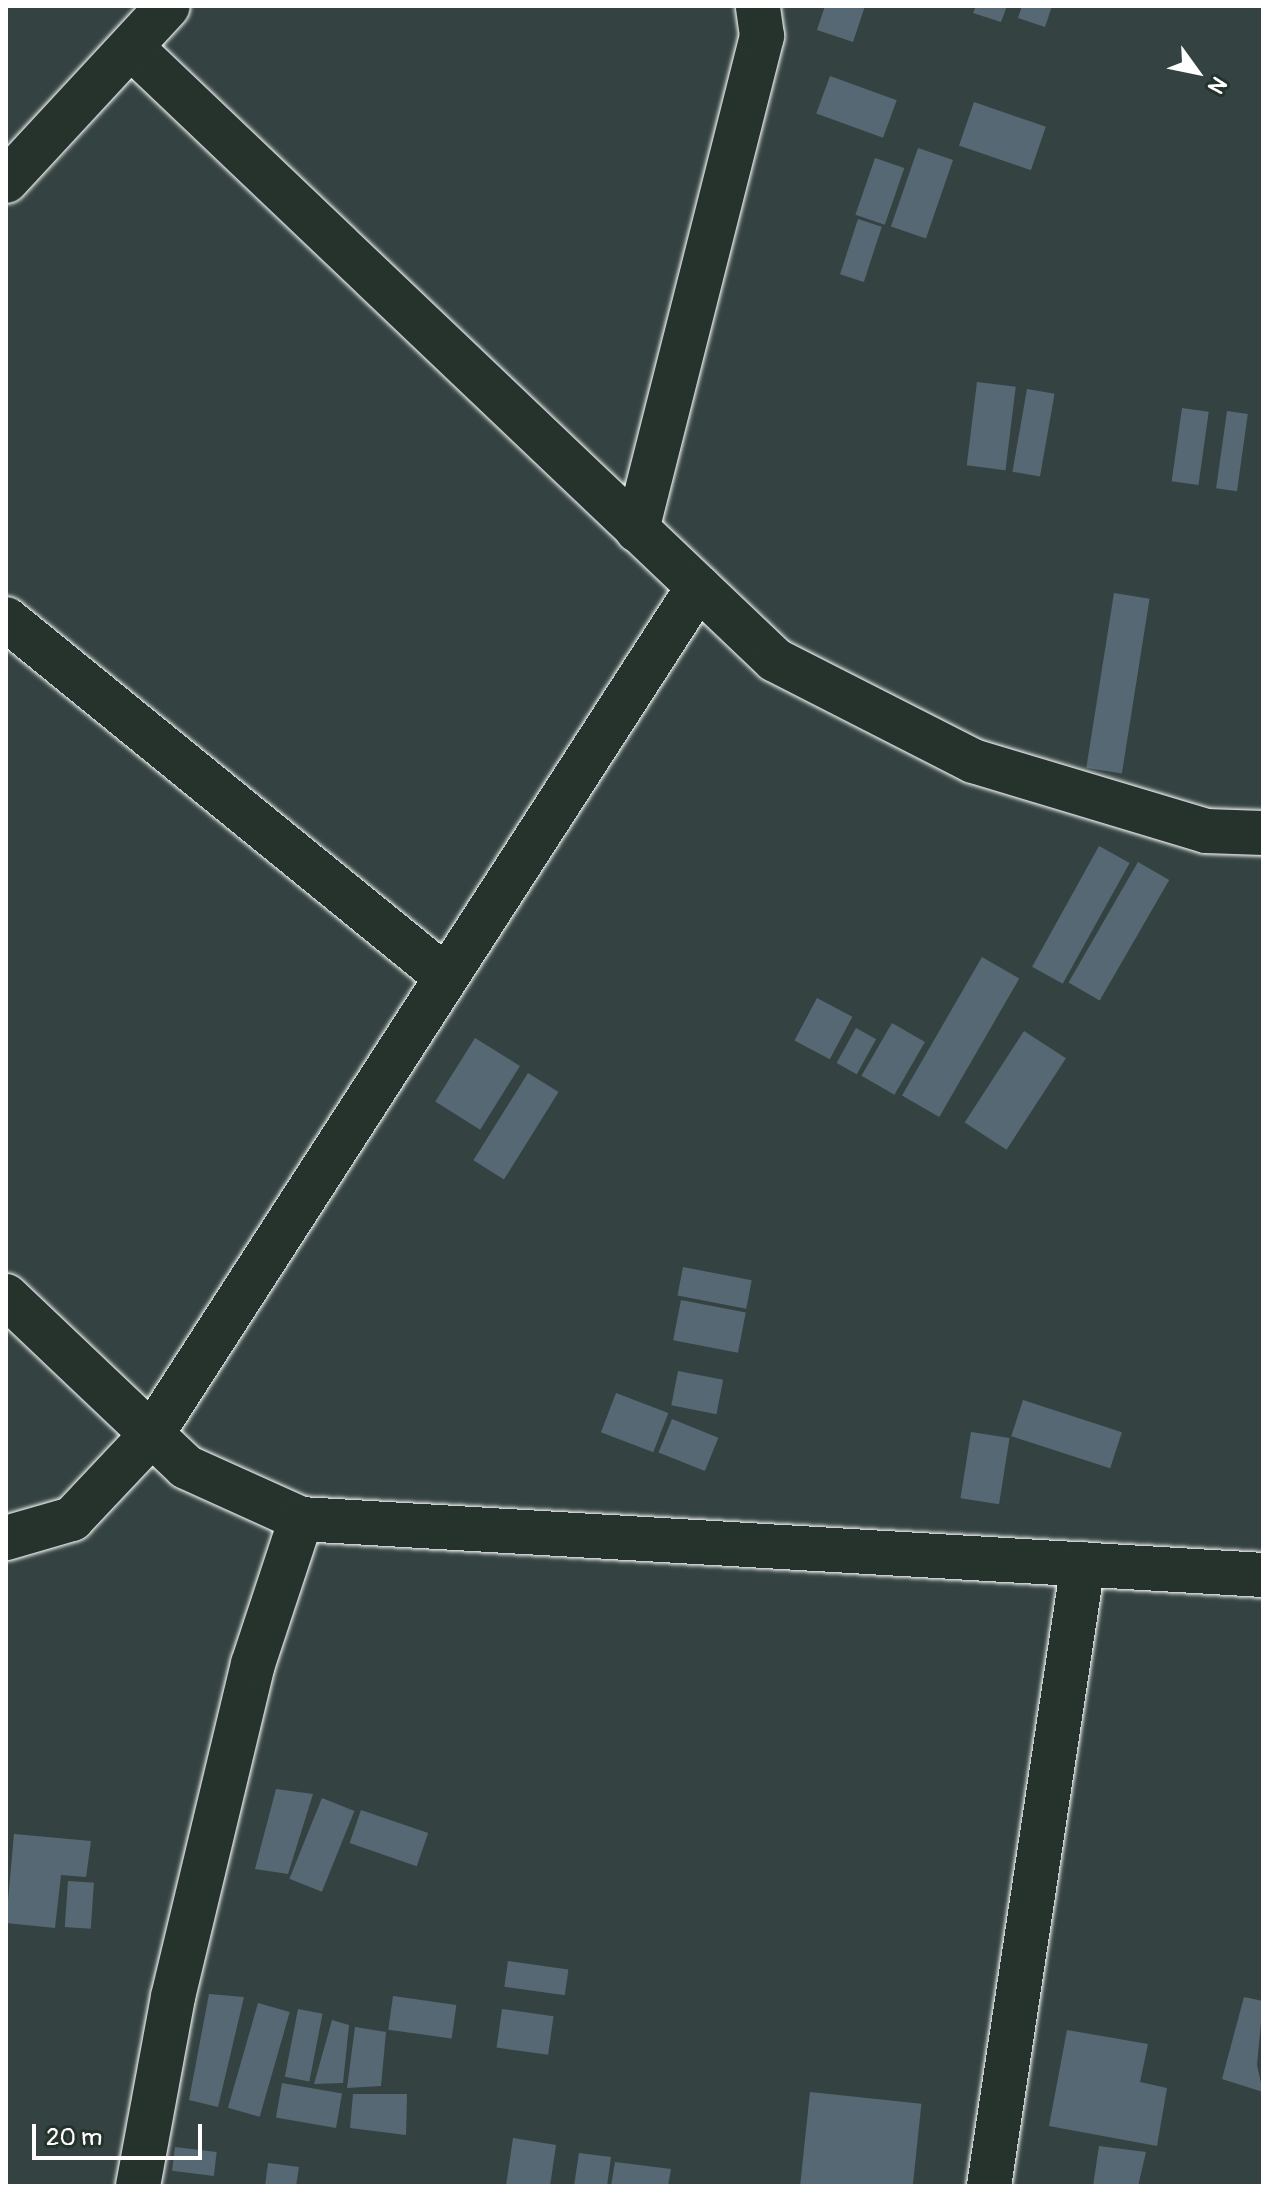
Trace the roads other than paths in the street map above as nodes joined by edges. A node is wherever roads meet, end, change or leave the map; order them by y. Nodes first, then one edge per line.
1 (168, 6) edge
2 (758, 6) edge
3 (133, 49) junction
4 (6, 181) edge
5 (637, 530) junction
6 (698, 587) junction
7 (6, 619) edge
8 (1263, 833) edge
9 (446, 977) junction
10 (6, 1296) edge
11 (152, 1434) junction
12 (301, 1519) junction
13 (6, 1538) edge
14 (1083, 1564) junction
15 (1263, 1575) edge
16 (138, 2186) edge
17 (989, 2186) edge

1 - 3 street
2 - 5 street
3 - 4 street
3 - 5 street
5 - 6 street
6 - 8 street
6 - 9 street
7 - 9 street
9 - 11 street
10 - 11 street
11 - 12 street
11 - 13 street
12 - 14 street
12 - 16 street
14 - 15 street
14 - 17 street

